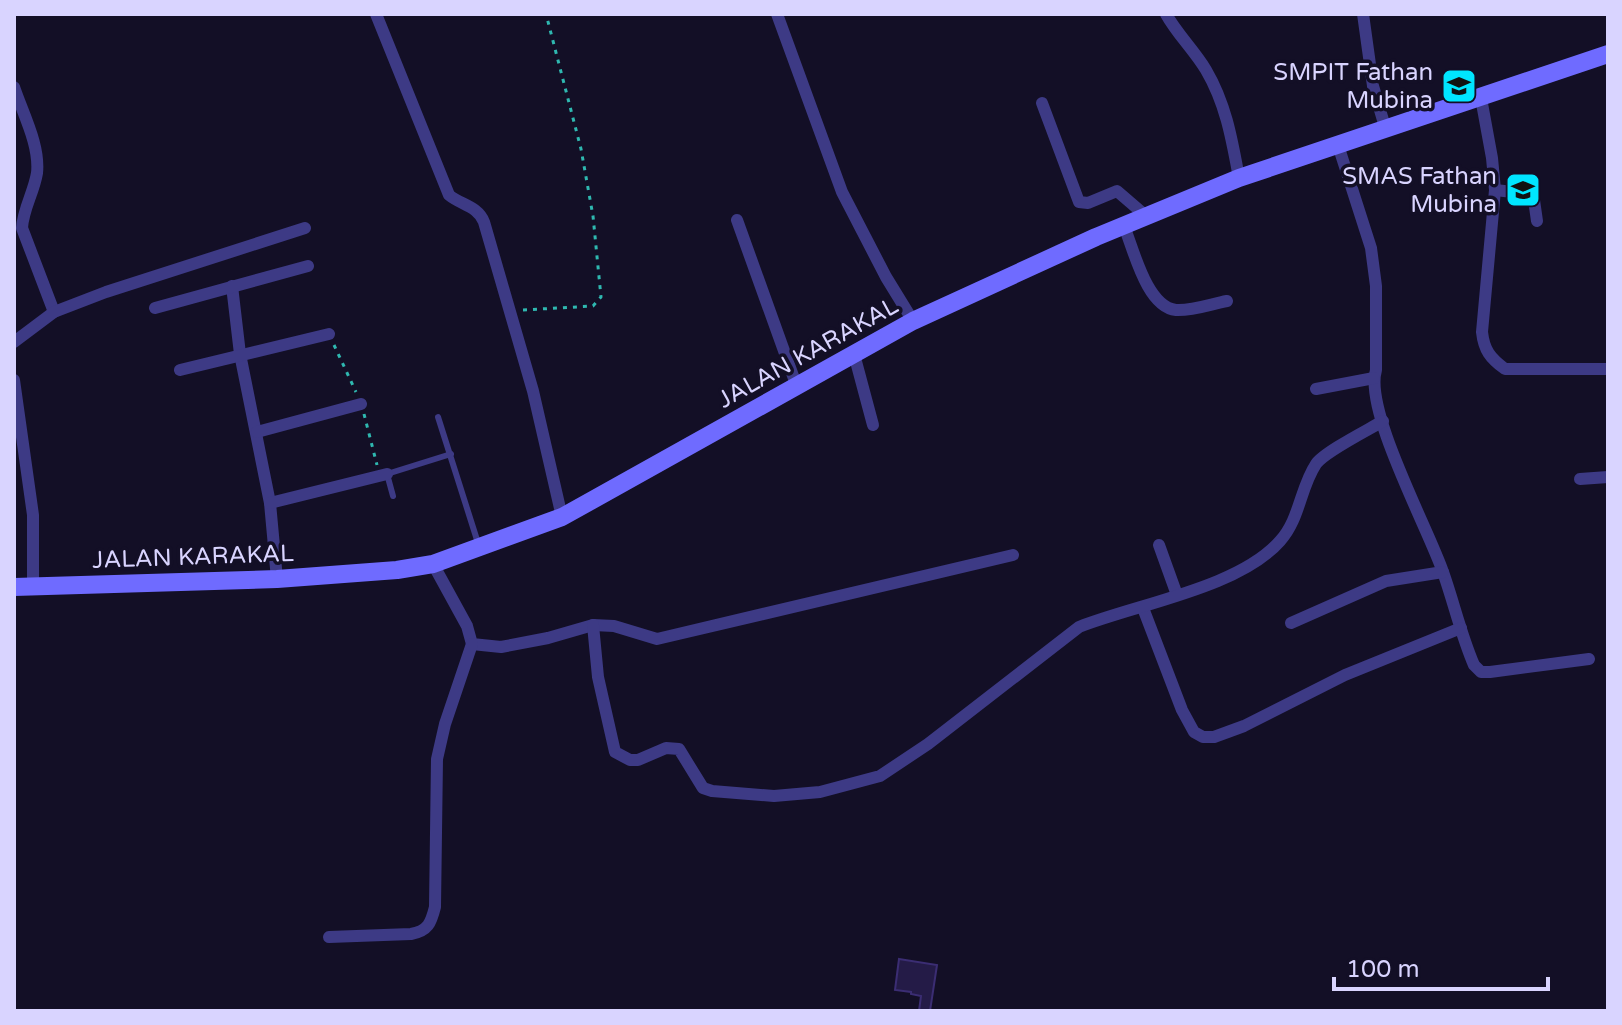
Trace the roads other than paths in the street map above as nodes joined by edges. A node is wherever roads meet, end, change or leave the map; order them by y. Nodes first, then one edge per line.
1 (376, 14) edge
2 (777, 14) edge
3 (1166, 14) edge
4 (1363, 14) edge
5 (1175, 20) edge
6 (1608, 54) edge
7 (14, 87) edge
8 (1481, 98) junction
9 (1042, 103) dead end
10 (1385, 127) junction
11 (1338, 145) junction
12 (1239, 178) junction
13 (1495, 190) junction
14 (1146, 216) junction
15 (737, 220) dead end
16 (1537, 221) dead end
17 (1124, 226) junction
18 (305, 228) dead end
19 (308, 266) dead end
20 (232, 286) junction
21 (1227, 301) dead end
22 (155, 308) dead end
23 (54, 312) junction
24 (913, 321) junction
25 (329, 334) road end
26 (14, 342) edge
27 (240, 354) junction
28 (854, 354) junction
29 (1608, 369) edge
30 (180, 370) dead end
31 (1374, 378) junction
32 (14, 380) edge
33 (797, 387) junction
34 (1316, 389) dead end
35 (361, 404) road end
36 (438, 417) dead end
37 (1383, 421) junction
38 (873, 425) dead end
39 (257, 432) junction
40 (451, 454) junction
41 (384, 475) junction
42 (1608, 477) edge
43 (1580, 479) dead end
44 (393, 496) dead end
45 (270, 503) junction
46 (562, 517) junction
47 (1159, 545) dead end
48 (479, 547) junction
49 (1013, 555) dead end
50 (433, 564) junction
51 (1443, 572) junction
52 (277, 579) junction
53 (23, 587) edge
54 (1177, 595) junction
55 (1143, 608) junction
56 (1291, 623) dead end
57 (593, 625) junction
58 (1461, 628) junction
59 (472, 644) junction
60 (1589, 659) dead end
61 (329, 937) dead end

1 - 46 street
2 - 24 street
3 - 5 street
4 - 10 street
5 - 12 street
6 - 8 main road, JALAN KARAKAL
7 - 23 street
8 - 10 main road, JALAN KARAKAL
8 - 13 street
9 - 14 street
10 - 11 main road, JALAN KARAKAL
11 - 12 main road, JALAN KARAKAL
11 - 31 street
12 - 14 main road, JALAN KARAKAL
13 - 16 street
13 - 29 street
14 - 17 main road, JALAN KARAKAL
15 - 33 street
17 - 21 street
17 - 24 main road, JALAN KARAKAL
18 - 23 street
19 - 20 street
20 - 22 street
20 - 27 street
23 - 26 street
24 - 28 main road, JALAN KARAKAL
25 - 27 street
27 - 30 street
27 - 39 street
28 - 33 main road, JALAN KARAKAL
28 - 38 street
31 - 34 street
31 - 37 street
32 - 53 street
33 - 46 main road, JALAN KARAKAL
35 - 39 street
36 - 40 lane
37 - 51 street
37 - 54 street
39 - 45 street
40 - 41 lane
40 - 48 lane
41 - 44 lane
41 - 45 street
42 - 43 street
45 - 52 street
46 - 48 main road, JALAN KARAKAL
47 - 54 street
48 - 50 main road, JALAN KARAKAL
49 - 57 street
50 - 52 main road, JALAN KARAKAL
50 - 59 street
51 - 56 street
51 - 58 street
52 - 53 main road, JALAN KARAKAL
54 - 55 street
55 - 57 street
55 - 58 street
57 - 59 street
58 - 60 street
59 - 61 street

